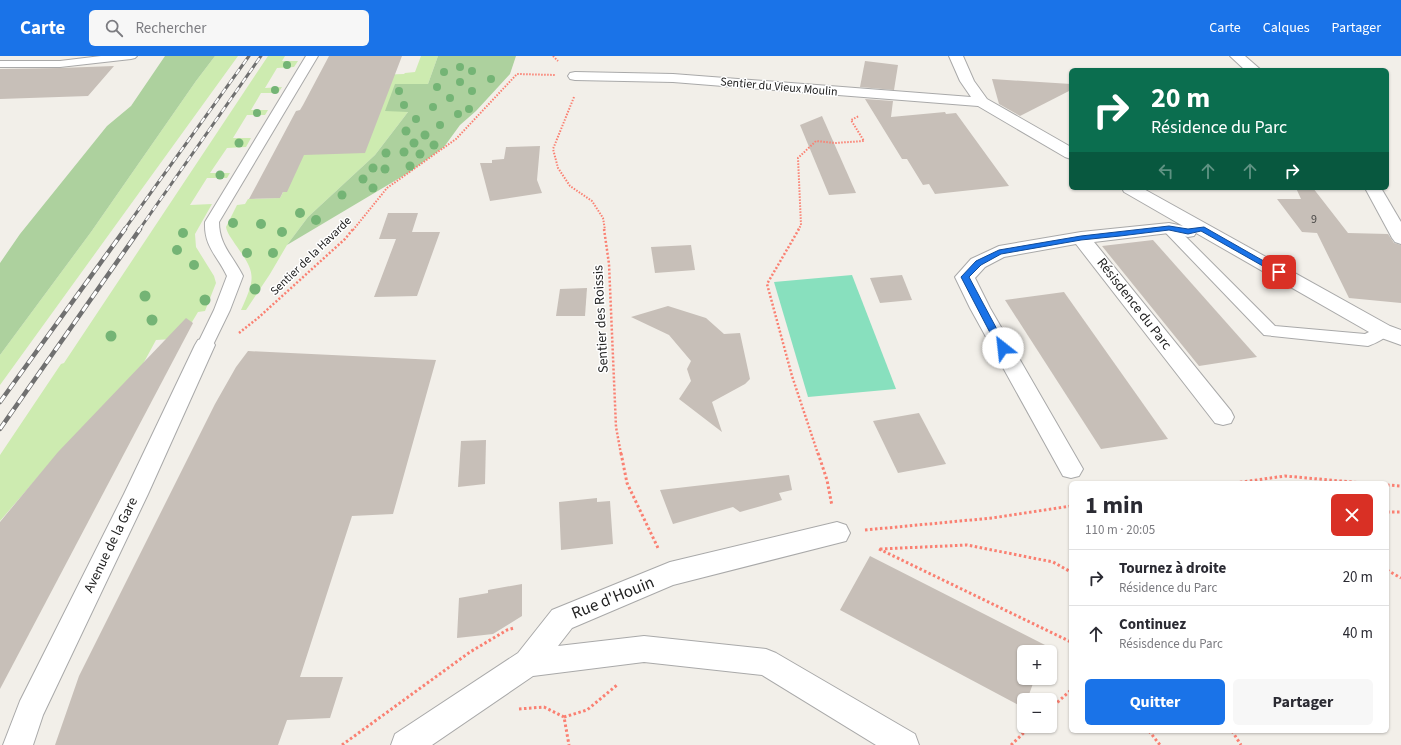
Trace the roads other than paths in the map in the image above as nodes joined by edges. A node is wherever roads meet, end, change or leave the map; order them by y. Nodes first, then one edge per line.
1 (131, 56) edge
2 (312, 56) edge
3 (956, 56) edge
4 (1237, 56) edge
5 (0, 64) edge
6 (1252, 68) edge
7 (575, 76) road end
8 (982, 102) junction
9 (1069, 153) edge
10 (1133, 190) edge
11 (1374, 190) edge
12 (1186, 229) junction
13 (1081, 238) junction
14 (1401, 238) edge
15 (1383, 331) junction
16 (1401, 338) edge
17 (205, 345) joint
18 (1223, 417) dead end
19 (1071, 469) dead end
20 (837, 533) road end
21 (528, 663) junction
22 (411, 743) edge
23 (18, 745) edge
24 (904, 745) edge

1 - 5 lane
2 - 17 lane
3 - 8 street
4 - 6 street
7 - 8 street, Sentier du Vieux Moulin
8 - 9 street
10 - 12 street
11 - 14 street
12 - 13 street, Résisdence du Parc
12 - 15 street
12 - 15 lane
13 - 18 street, Résisdence du Parc
13 - 19 street
15 - 16 street
17 - 23 street, Avenue de la Gare
20 - 21 street, Rue d'Houin
21 - 22 street, Rue d'Houin
21 - 24 street

